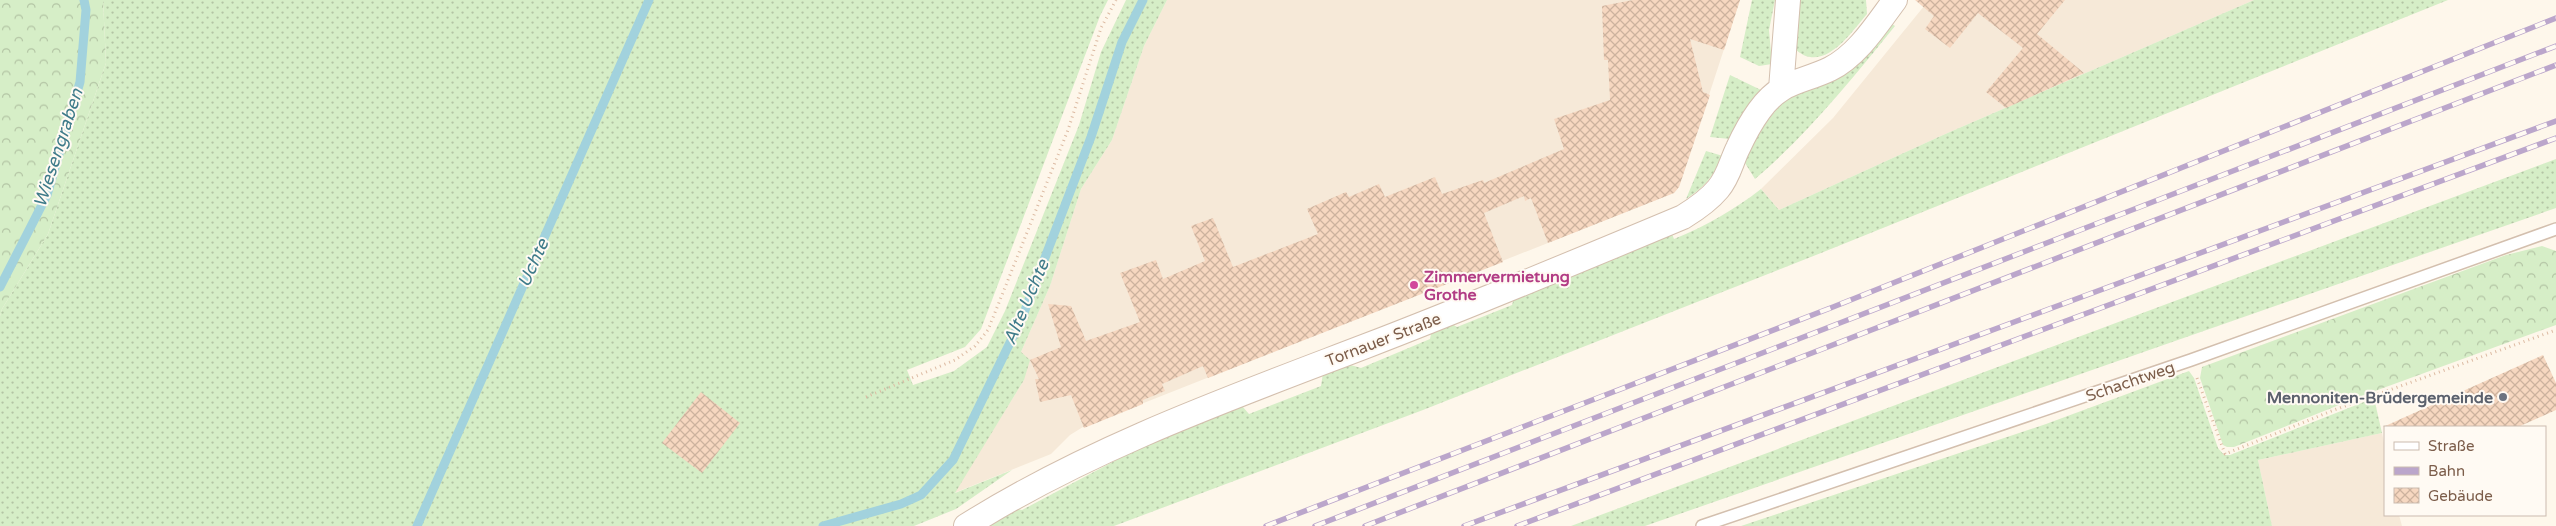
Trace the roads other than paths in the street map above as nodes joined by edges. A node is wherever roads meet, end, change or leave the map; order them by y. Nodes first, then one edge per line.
1 (1788, 0) edge
2 (1895, 0) edge
3 (1781, 89) junction
4 (2556, 228) edge
5 (966, 526) edge
6 (1702, 526) edge

1 - 3 street
2 - 3 street, Tornauer Straße
3 - 5 street, Tornauer Straße
4 - 6 lane, Schachtweg

